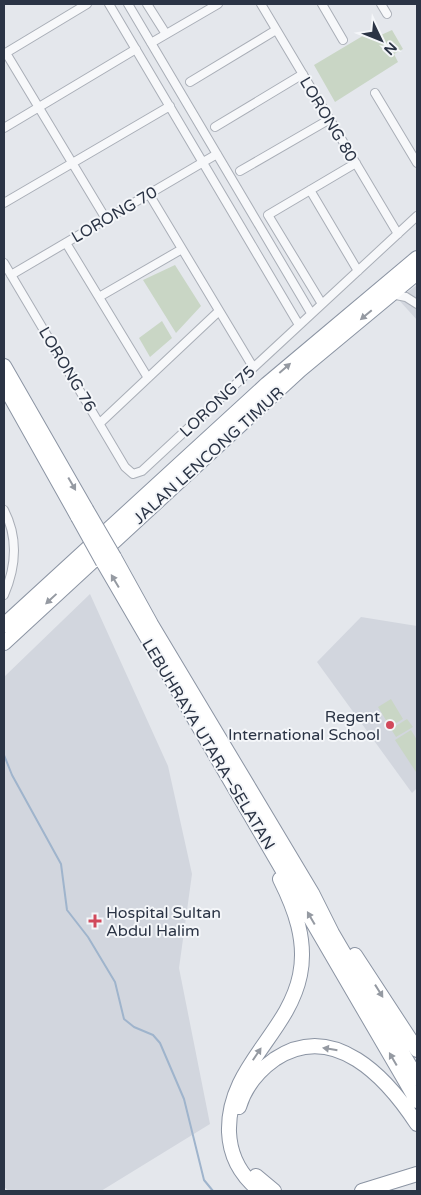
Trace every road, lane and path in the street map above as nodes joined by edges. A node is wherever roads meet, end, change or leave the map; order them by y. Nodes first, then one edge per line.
1 (87, 4) edge
2 (109, 4) edge
3 (128, 4) edge
4 (147, 4) edge
5 (218, 4) edge
6 (261, 4) edge
7 (322, 4) edge
8 (381, 4) edge
9 (388, 14) dead end
10 (276, 30) junction
11 (166, 34) junction
12 (343, 40) dead end
13 (151, 43) junction
14 (136, 49) junction
15 (5, 53) edge
16 (303, 74) junction
17 (190, 82) dead end
18 (375, 93) dead end
19 (170, 106) junction
20 (38, 107) junction
21 (330, 119) junction
22 (215, 127) dead end
23 (4, 128) edge
24 (217, 154) junction
25 (203, 162) junction
26 (71, 163) junction
27 (356, 163) junction
28 (417, 163) edge
29 (240, 171) dead end
30 (310, 190) junction
31 (149, 194) junction
32 (4, 203) edge
33 (417, 216) edge
34 (106, 219) junction
35 (398, 234) junction
36 (66, 243) junction
37 (182, 249) junction
38 (417, 258) edge
39 (4, 263) edge
40 (358, 271) junction
41 (417, 273) edge
42 (11, 275) junction
43 (390, 294) junction
44 (99, 297) junction
45 (322, 304) junction
46 (417, 304) edge
47 (219, 311) junction
48 (312, 313) junction
49 (299, 325) junction
50 (4, 366) edge
51 (253, 368) junction
52 (148, 378) junction
53 (4, 385) edge
54 (100, 423) junction
55 (132, 474) joint
56 (4, 510) edge
57 (82, 512) junction
58 (108, 560) junction
59 (4, 595) edge
60 (4, 625) edge
61 (4, 643) edge
62 (245, 807) junction
63 (312, 893) junction
64 (417, 1050) edge
65 (417, 1078) edge
66 (417, 1101) edge
67 (417, 1124) edge
68 (417, 1174) edge
69 (417, 1182) edge
70 (260, 1191) edge
71 (274, 1191) edge
72 (362, 1191) edge
73 (391, 1191) edge

1 - 15 street
2 - 14 street
3 - 13 street
4 - 11 street
5 - 11 street
6 - 10 street, LORONG 80
7 - 12 street
8 - 9 street
10 - 16 street, LORONG 80
10 - 17 street
11 - 13 street
13 - 24 street
14 - 19 street
14 - 20 street
15 - 20 street
16 - 21 street, LORONG 80
16 - 22 street
18 - 28 street
19 - 25 street
19 - 26 street
20 - 23 street
20 - 26 street
21 - 27 street, LORONG 80
21 - 29 street
24 - 25 street, LORONG 70
24 - 48 street
25 - 31 street, LORONG 70
25 - 49 street
26 - 32 street
26 - 34 street
27 - 30 street
27 - 35 street, LORONG 80
30 - 40 street
30 - 45 street
31 - 34 street, LORONG 70
31 - 37 street
33 - 35 street, LORONG 75
34 - 36 street, LORONG 70
35 - 40 street, LORONG 75
36 - 42 street, LORONG 70
36 - 44 street
37 - 44 street
37 - 47 street
60 -> 38 highway, JALAN LENCONG TIMUR
39 - 42 street, LORONG 76
40 - 45 street, LORONG 75
41 - 43 highway, JALAN LENCONG TIMUR
42 - 54 street, LORONG 76
43 - 46 street
43 -> 61 highway, JALAN LENCONG TIMUR
44 - 52 street
45 - 48 street, LORONG 75
47 - 51 street
47 - 52 street
48 - 49 street, LORONG 75
49 - 51 street, LORONG 75
50 -> 57 highway, LEBUHRAYA UTARA–SELATAN
51 - 55 street, LORONG 75
52 - 54 street
53 - 57 highway, LEBUHRAYA UTARA–SELATAN
54 - 55 street, LORONG 76
56 - 59 street
57 - 58 highway, LEBUHRAYA UTARA–SELATAN, bridge
62 -> 58 highway, LEBUHRAYA UTARA–SELATAN
58 - 63 highway, LEBUHRAYA UTARA–SELATAN
66 -> 62 highway, LEBUHRAYA UTARA–SELATAN
70 -> 62 highway
63 -> 64 highway
63 - 65 highway, LEBUHRAYA UTARA–SELATAN
67 -> 71 highway
68 - 72 highway
69 - 73 highway

